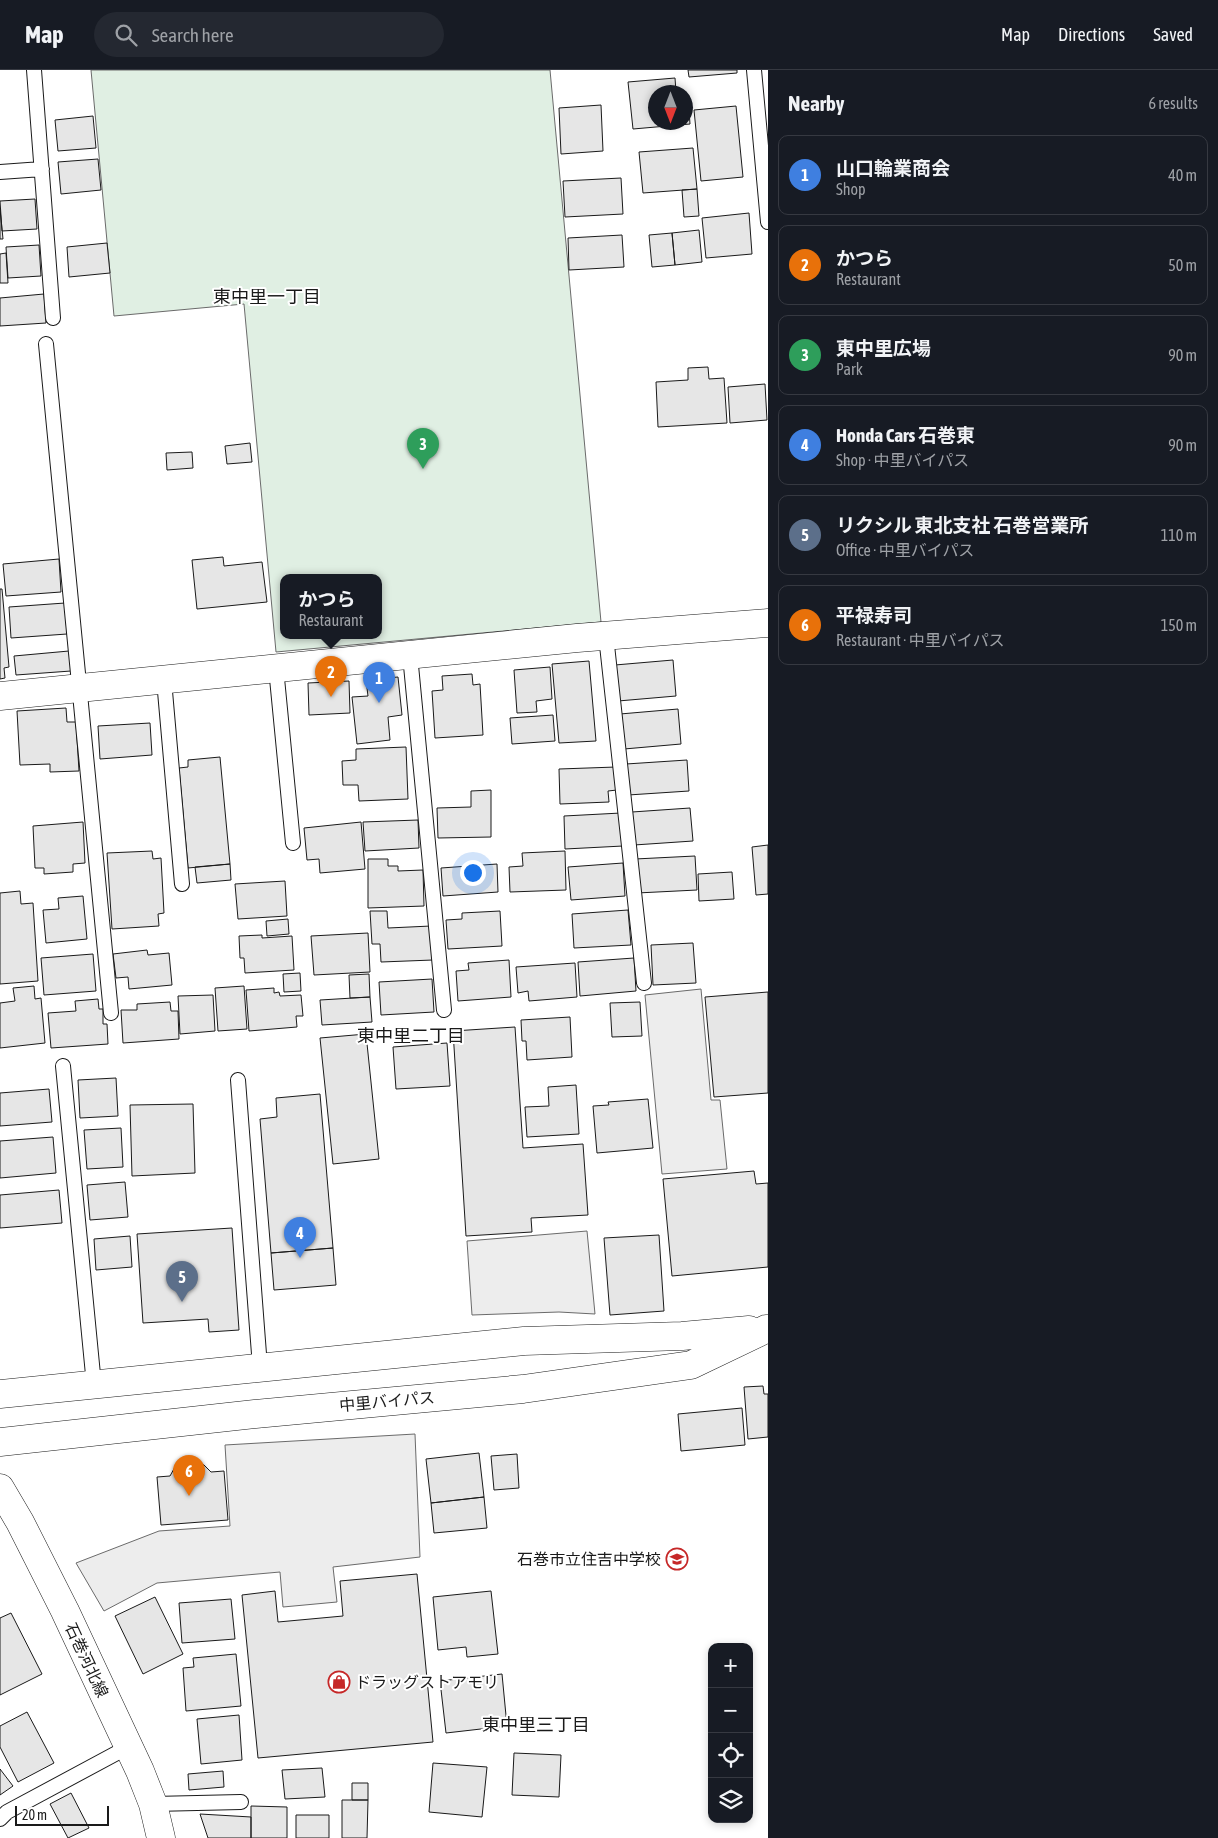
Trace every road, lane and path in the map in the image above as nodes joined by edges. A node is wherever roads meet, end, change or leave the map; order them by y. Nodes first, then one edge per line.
1 (34, 70) edge
2 (754, 70) edge
3 (42, 169) junction
4 (0, 172) edge
5 (768, 222) edge
6 (53, 318) dead end
7 (46, 344) dead end
8 (768, 623) edge
9 (606, 636) junction
10 (410, 654) junction
11 (276, 668) junction
12 (164, 680) junction
13 (80, 688) junction
14 (0, 696) edge
15 (293, 843) dead end
16 (182, 884) dead end
17 (644, 983) dead end
18 (444, 1010) dead end
19 (111, 1013) dead end
20 (63, 1066) dead end
21 (238, 1080) dead end
22 (767, 1329) edge
23 (260, 1367) junction
24 (94, 1384) junction
25 (0, 1394) edge
26 (0, 1442) edge
27 (0, 1488) edge
28 (128, 1747) junction
29 (241, 1802) dead end
30 (153, 1804) junction
31 (0, 1819) edge
32 (161, 1838) edge

1 - 3 lane
2 - 5 lane
3 - 4 lane
3 - 6 lane
7 - 13 lane
8 - 9 street
9 - 10 street
9 - 17 lane
10 - 11 street
10 - 18 lane
11 - 12 street
11 - 15 lane
12 - 13 street
12 - 16 lane
13 - 14 street
13 - 19 lane
20 - 24 lane
21 - 23 lane
22 - 23 street, 中里バイパス
22 - 26 street, 中里バイパス
23 - 24 street, 中里バイパス
24 - 25 street, 中里バイパス
27 - 28 street, 石巻河北線
28 - 30 street, 石巻河北線
28 - 31 lane
29 - 30 lane
30 - 32 street, 石巻河北線

